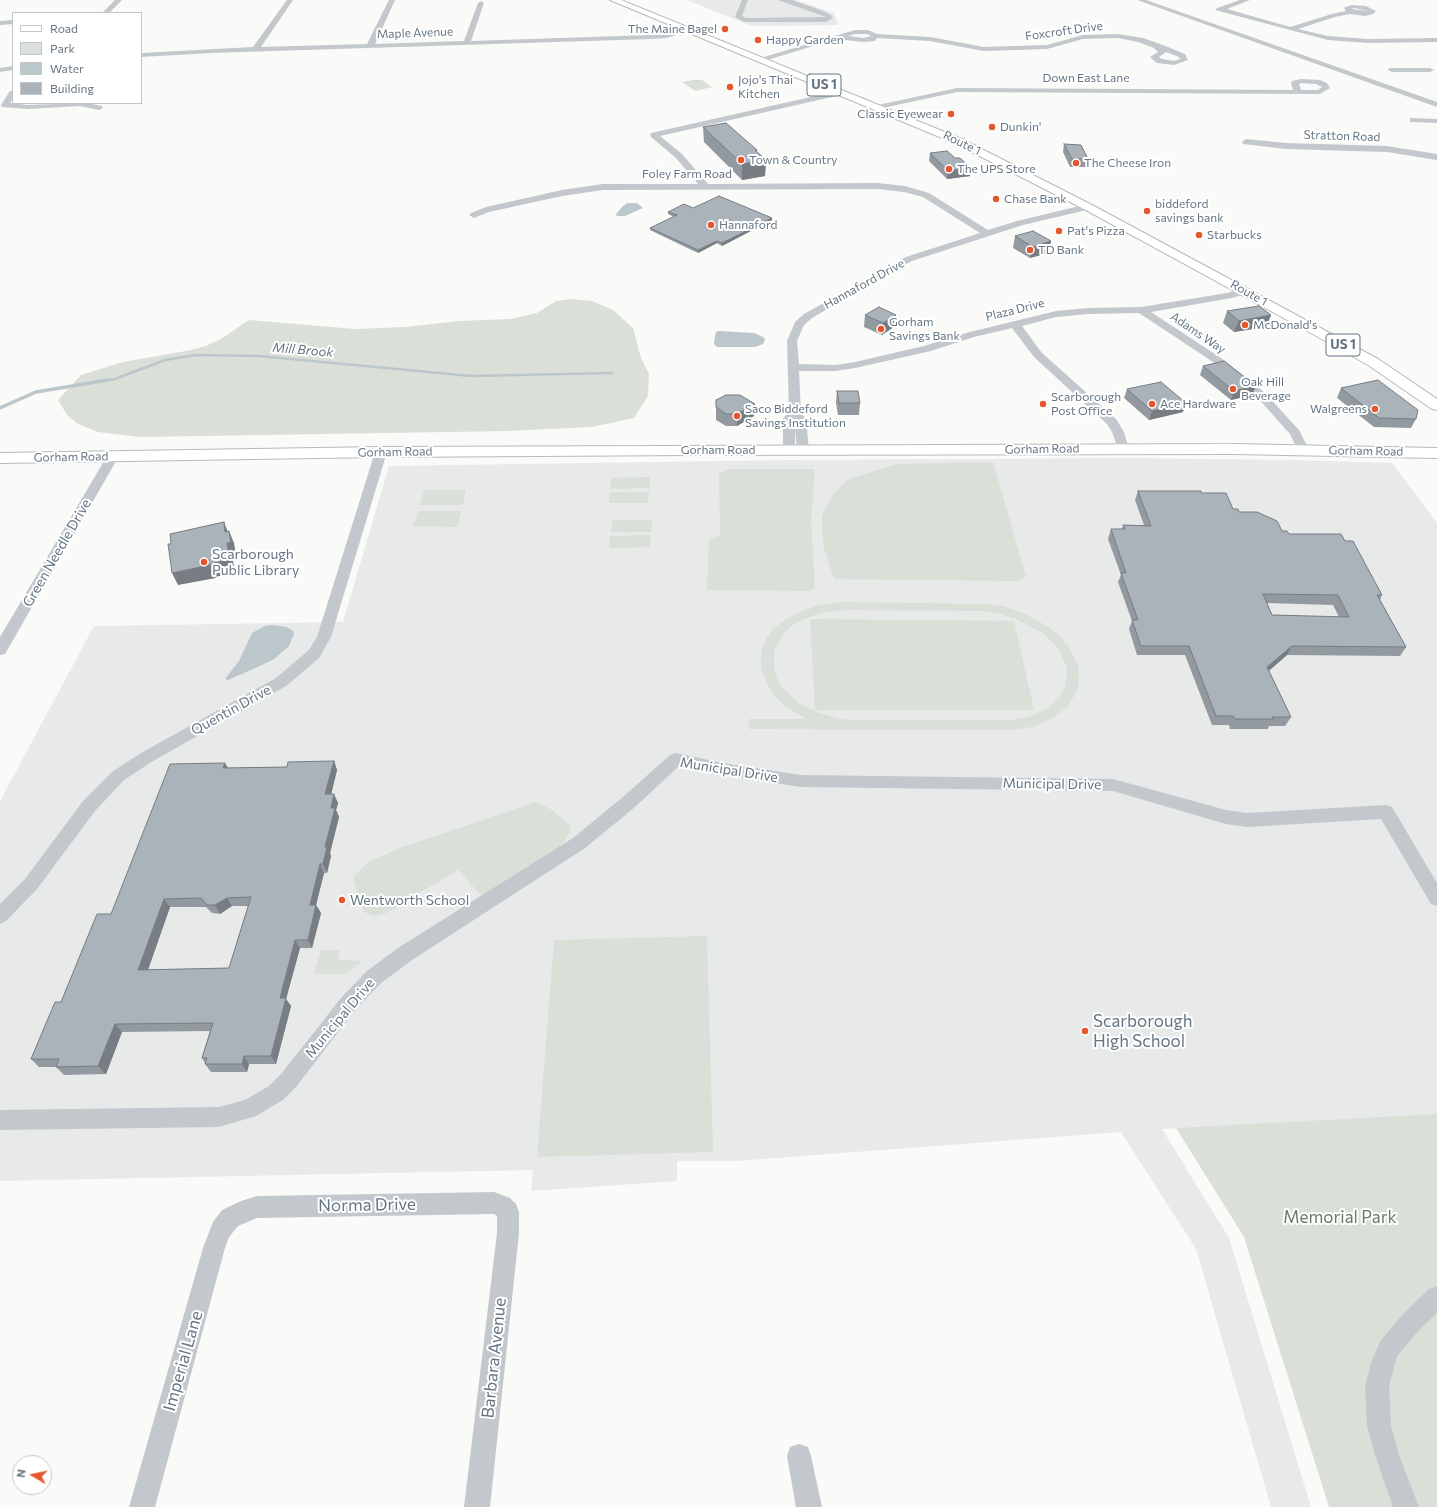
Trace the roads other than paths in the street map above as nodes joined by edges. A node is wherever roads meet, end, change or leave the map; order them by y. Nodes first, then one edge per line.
1 (119, 0) edge
2 (290, 0) edge
3 (392, 0) edge
4 (614, 0) edge
5 (745, 0) edge
6 (781, 0) edge
7 (1140, 0) edge
8 (1247, 0) edge
9 (482, 3) dead end
10 (106, 12) edge
11 (1350, 12) dead end
12 (1200, 14) dead end
13 (1188, 17) junction
14 (12, 22) edge
15 (0, 23) edge
16 (1291, 29) junction
17 (688, 30) junction
18 (1437, 40) edge
19 (467, 43) junction
20 (370, 46) junction
21 (1160, 47) dead end
22 (256, 49) junction
23 (142, 55) edge
24 (761, 60) junction
25 (12, 68) edge
26 (0, 70) edge
27 (1392, 70) dead end
28 (1430, 73) dead end
29 (1297, 91) dead end
30 (842, 92) junction
31 (12, 94) edge
32 (80, 104) edge
33 (80, 104) edge
34 (1437, 106) edge
35 (878, 107) junction
36 (99, 108) dead end
37 (1413, 120) dead end
38 (1437, 120) edge
39 (1246, 142) dead end
40 (1437, 157) edge
41 (705, 186) junction
42 (1083, 204) junction
43 (474, 215) dead end
44 (988, 234) junction
45 (1245, 291) junction
46 (1141, 310) junction
47 (1015, 324) junction
48 (793, 368) junction
49 (1437, 406) edge
50 (1123, 449) junction
51 (796, 450) junction
52 (1303, 450) junction
53 (381, 452) junction
54 (1437, 453) edge
55 (114, 456) junction
56 (0, 458) edge
57 (0, 650) edge
58 (1437, 899) edge
59 (0, 916) edge
60 (0, 1120) edge
61 (506, 1208) joint
62 (230, 1218) joint
63 (1437, 1297) edge
64 (799, 1456) dead end
65 (142, 1507) edge
66 (477, 1507) edge
67 (809, 1507) edge
68 (1406, 1507) edge

1 - 10 street
2 - 22 street
3 - 20 street
4 - 17 main road, Route 1 / US 1
5 - 6 street
7 - 13 street
8 - 16 street
9 - 19 street
11 - 16 street
12 - 13 street
13 - 34 street
14 - 15 street
16 - 18 street
17 - 19 street, Maple Avenue
17 - 24 main road, Route 1 / US 1
19 - 20 street, Maple Avenue
20 - 22 street, Maple Avenue
21 - 24 street, Foxcroft Drive
22 - 23 street, Maple Avenue
24 - 30 main road, Route 1 / US 1
25 - 26 street
27 - 28 street
29 - 35 street, Down East Lane
30 - 35 main road, Route 1 / US 1
30 - 41 street
31 - 32 street
33 - 36 street
35 - 42 main road, Route 1 / US 1
37 - 38 street
39 - 40 street, Stratton Road
41 - 43 street, Foley Farm Road
41 - 44 street, Foley Farm Road
42 - 44 street, Hannaford Drive
42 - 45 main road, Route 1 / US 1
44 - 48 street, Hannaford Drive
45 - 46 street, Plaza Drive
45 - 49 main road, Route 1 / US 1
46 - 47 street, Plaza Drive
46 - 52 street, Adams Way
47 - 48 street, Plaza Drive
47 - 50 street
48 - 51 street, Hannaford Drive
50 - 51 main road, Gorham Road
50 - 52 main road, Gorham Road
51 - 53 main road, Gorham Road
52 - 54 main road, Gorham Road
53 - 55 main road, Gorham Road
53 - 59 street, Quentin Drive
55 - 56 main road, Gorham Road
55 - 57 street, Green Needle Drive
58 - 60 street, Municipal Drive
61 - 62 street, Norma Drive
61 - 66 street, Barbara Avenue
62 - 65 street, Imperial Lane
63 - 68 street
64 - 67 street

